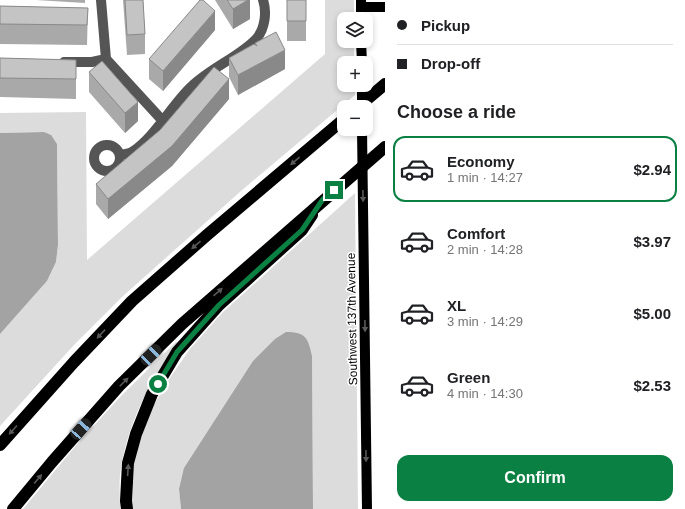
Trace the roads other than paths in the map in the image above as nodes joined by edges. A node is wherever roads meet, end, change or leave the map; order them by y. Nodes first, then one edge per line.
1 (100, 0) edge
2 (264, 1) edge
3 (361, 4) edge
4 (385, 7) edge
5 (106, 58) junction
6 (53, 62) edge
7 (385, 84) edge
8 (366, 100) edge
9 (162, 120) junction
10 (337, 125) edge
11 (362, 136) edge
12 (385, 147) edge
13 (120, 155) dead end
14 (323, 199) junction
15 (0, 445) edge
16 (13, 509) edge
17 (127, 509) edge
18 (367, 509) edge

1 - 5 street
2 - 9 street
3 - 4 main road
5 - 6 street
5 - 9 street
7 - 8 highway
9 - 13 street
10 -> 15 highway
11 -> 18 main road, Southwest 137th Avenue
12 - 14 highway
16 -> 14 highway
17 -> 14 highway

